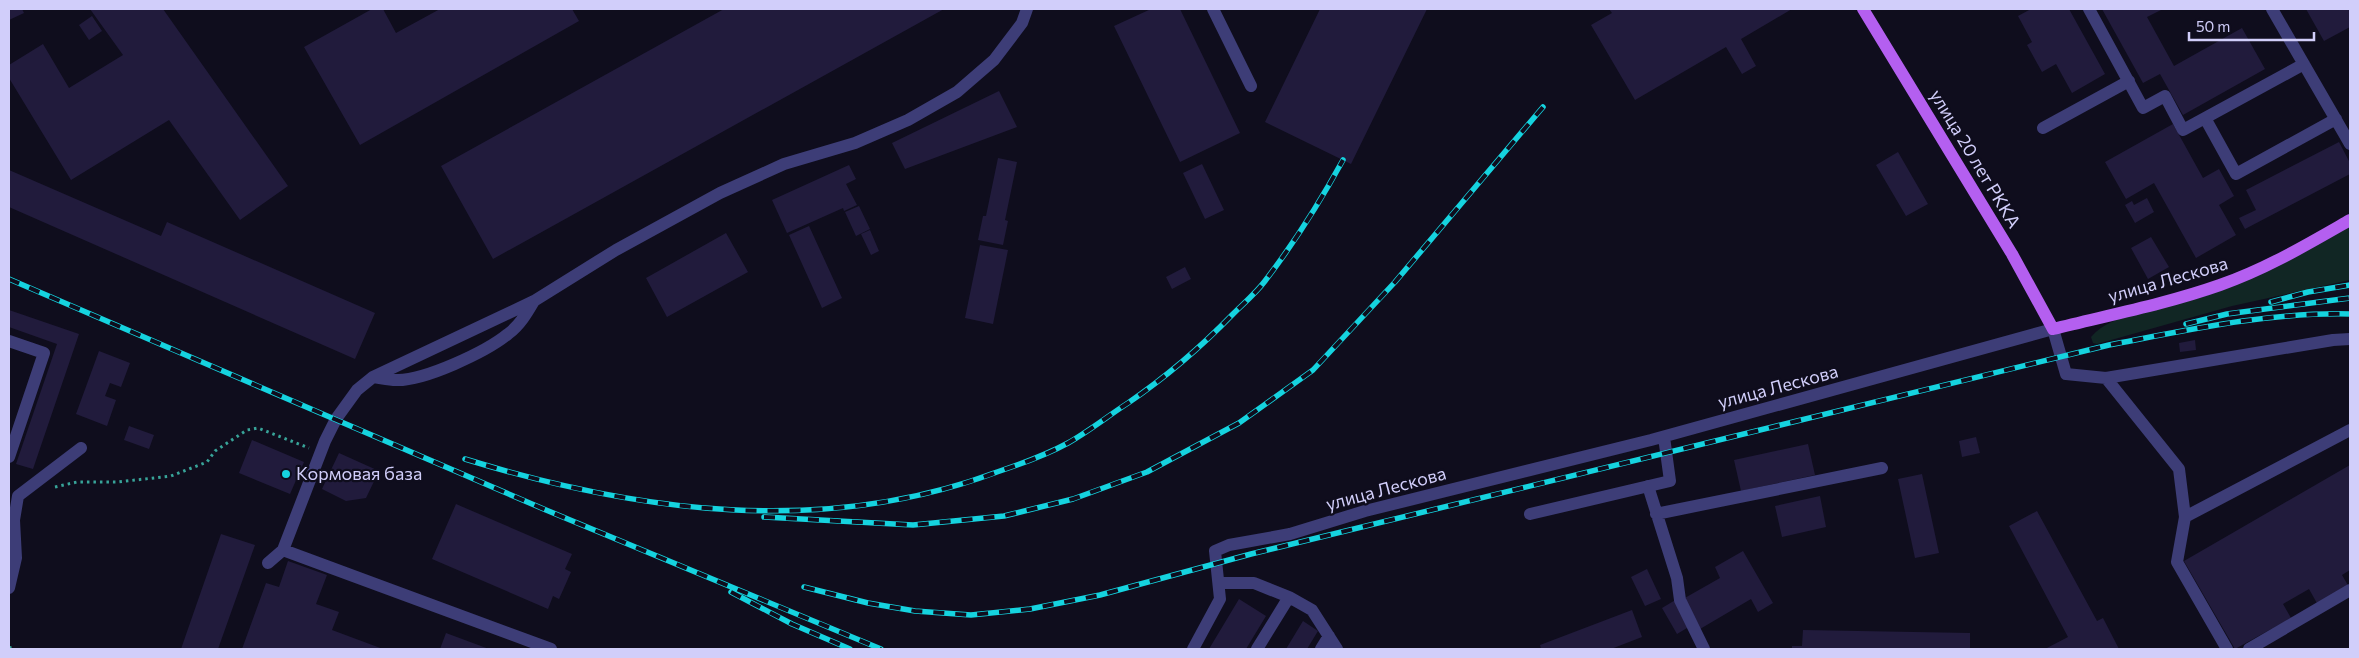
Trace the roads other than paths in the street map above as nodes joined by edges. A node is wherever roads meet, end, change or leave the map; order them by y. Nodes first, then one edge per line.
1 (1027, 9) edge
2 (1213, 9) edge
3 (1863, 9) edge
4 (2089, 9) edge
5 (2272, 9) edge
6 (2304, 64) junction
7 (2129, 81) junction
8 (1252, 86) dead end
9 (2205, 118) junction
10 (2336, 119) junction
11 (2043, 128) dead end
12 (2350, 144) edge
13 (2350, 220) edge
14 (534, 301) junction
15 (2053, 328) junction
16 (2350, 339) edge
17 (9, 341) edge
18 (373, 377) junction
19 (2106, 378) junction
20 (2350, 430) edge
21 (1664, 437) junction
22 (81, 448) dead end
23 (9, 456) edge
24 (1882, 468) dead end
25 (1648, 486) junction
26 (1530, 514) dead end
27 (1656, 514) junction
28 (2185, 517) junction
29 (283, 550) junction
30 (268, 564) dead end
31 (1220, 583) junction
32 (9, 588) edge
33 (2350, 590) edge
34 (1289, 597) junction
35 (1329, 636) junction
36 (551, 649) edge
37 (1193, 649) edge
38 (1257, 649) edge
39 (1320, 649) edge
40 (1336, 649) edge
41 (1704, 649) edge
42 (2227, 649) edge
43 (2249, 649) edge

1 - 14 street
2 - 8 street
3 - 15 main road, улица 20 лет РККА
4 - 7 street
5 - 6 street
6 - 9 street
6 - 10 street
7 - 9 street
7 - 11 street
9 - 10 street
10 - 12 street
13 - 15 main road, улица Лескова
14 - 18 street
14 - 18 street
15 - 19 street
15 - 21 street, улица Лескова
16 - 19 street
17 - 23 street
18 - 29 street
19 - 28 street
20 - 28 street
21 - 25 street
21 - 31 street, улица Лескова
22 - 32 street
24 - 27 street
25 - 26 street
25 - 27 street
27 - 41 street
28 - 42 street
29 - 30 street
29 - 36 street
31 - 34 street
31 - 37 street
33 - 43 street
34 - 35 street
34 - 38 street
35 - 39 street
35 - 40 street

